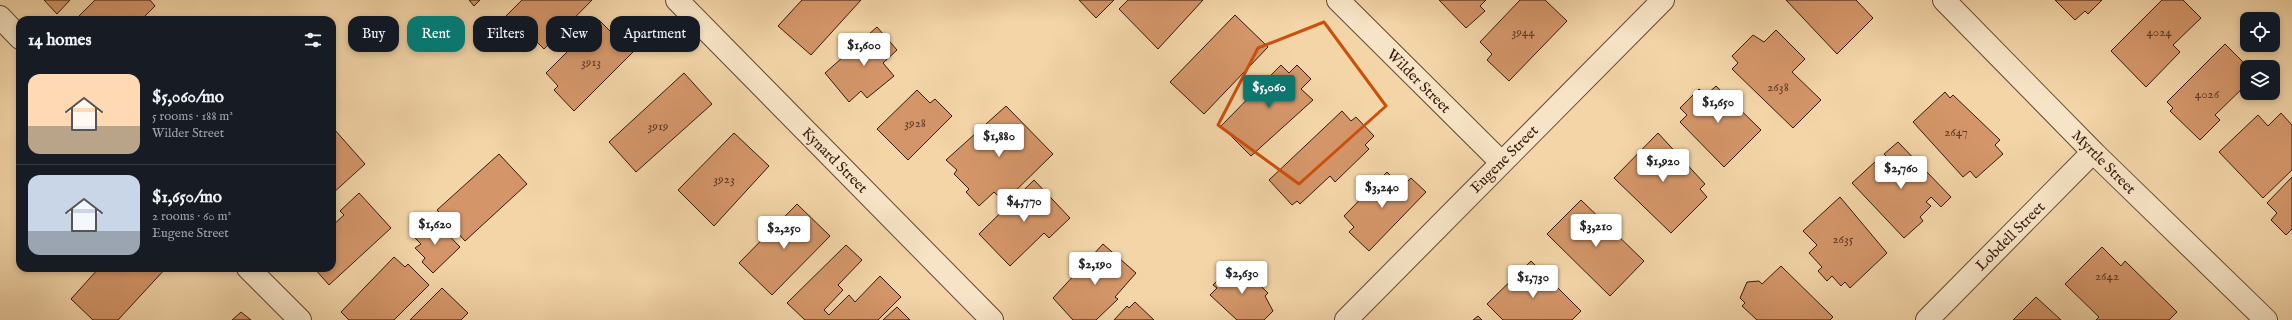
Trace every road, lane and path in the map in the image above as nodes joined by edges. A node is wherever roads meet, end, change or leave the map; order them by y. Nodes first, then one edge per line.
1 (677, 0) edge
2 (1338, 0) edge
3 (1664, 0) edge
4 (1944, 0) edge
5 (0, 17) edge
6 (16, 34) edge
7 (2093, 152) junction
8 (1501, 162) junction
9 (252, 272) edge
10 (300, 320) edge
11 (992, 320) edge
12 (1346, 320) edge
13 (1927, 320) edge
14 (2266, 320) edge

1 - 11 street, Kynard Street
2 - 8 street, Wilder Street
3 - 8 street, Eugene Street
4 - 7 street, Myrtle Street
5 - 6 street
7 - 13 street, Lobdell Street
7 - 14 street, Myrtle Street
8 - 12 street, Eugene Street
9 - 10 street

